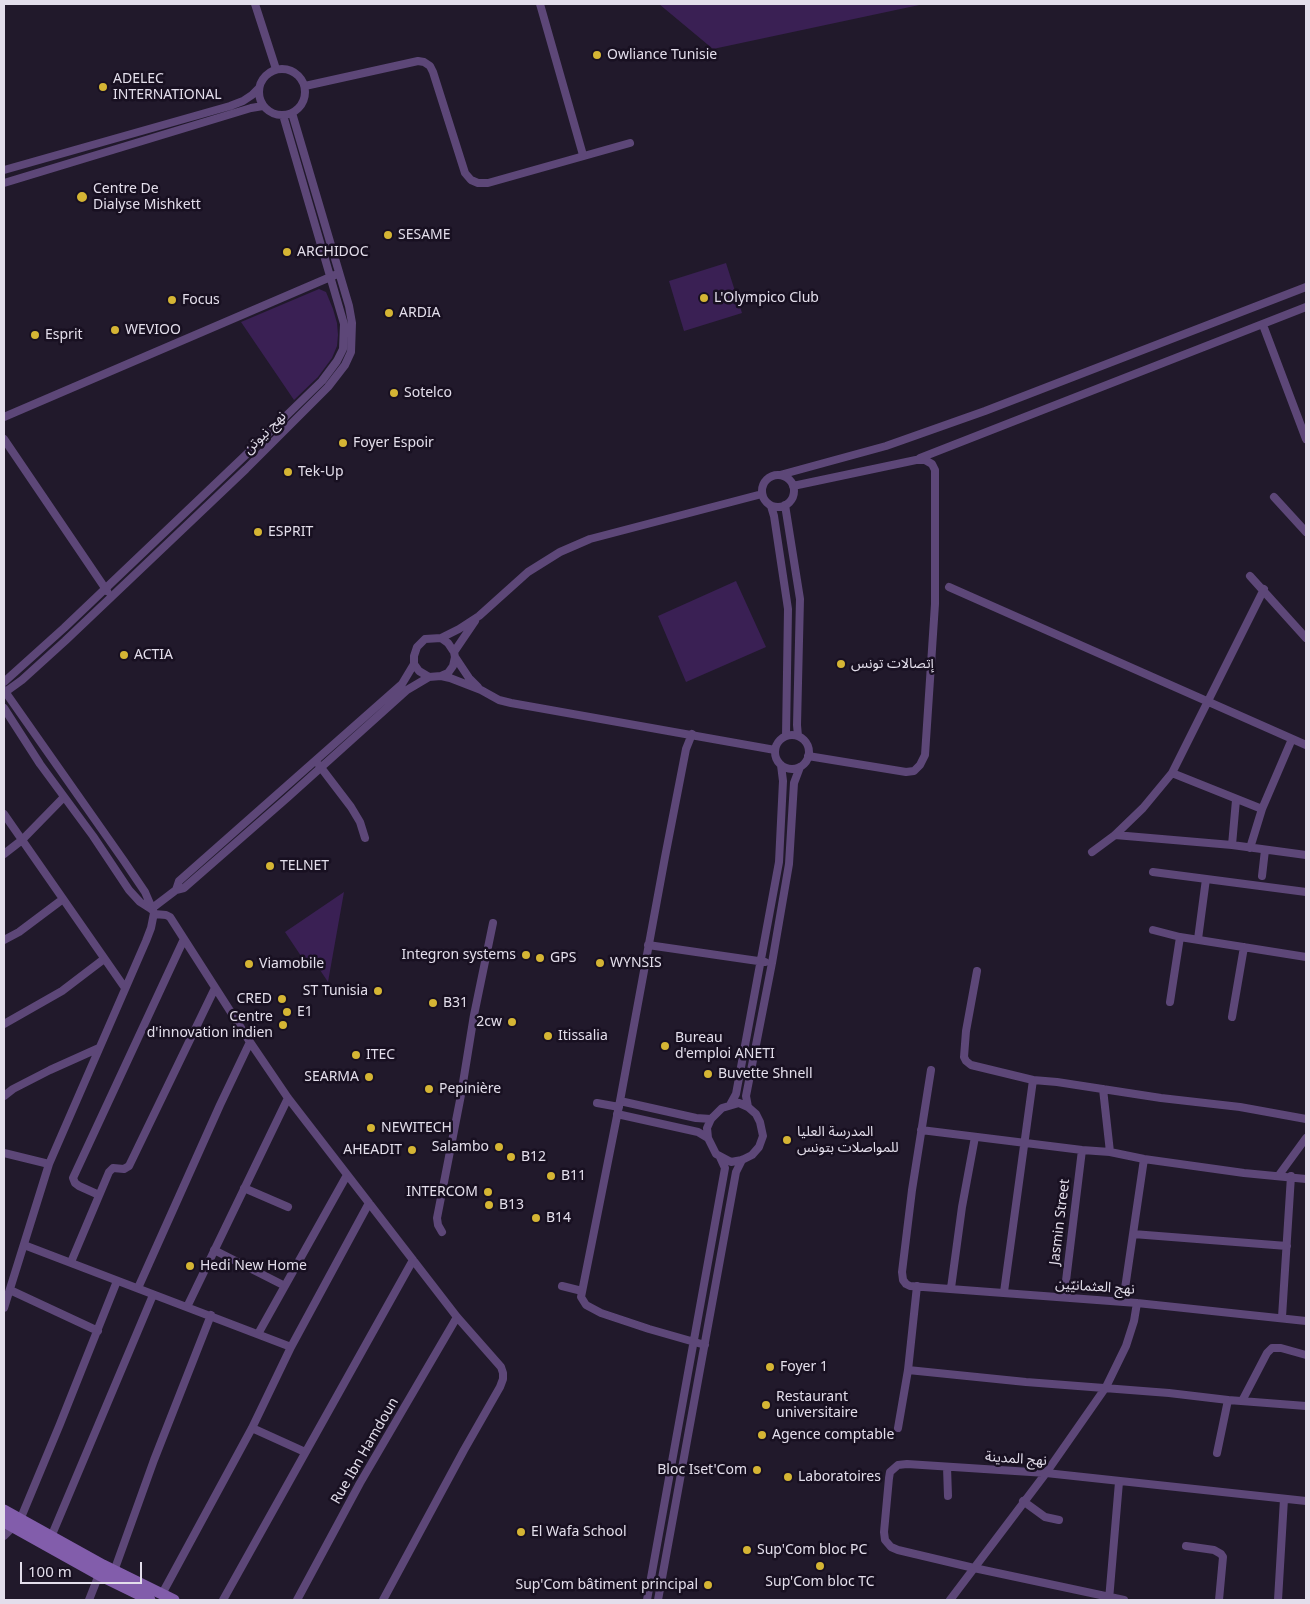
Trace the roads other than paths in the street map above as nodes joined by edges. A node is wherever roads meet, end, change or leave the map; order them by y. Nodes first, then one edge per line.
1 (255, 4) edge
2 (540, 4) edge
3 (276, 69) junction
4 (305, 86) junction
5 (258, 89) junction
6 (263, 106) junction
7 (288, 114) junction
8 (630, 143) dead end
9 (67, 152) junction
10 (583, 155) junction
11 (71, 163) junction
12 (4, 170) edge
13 (4, 183) edge
14 (335, 275) junction
15 (1306, 287) edge
16 (1306, 308) edge
17 (1263, 325) junction
18 (343, 345) junction
19 (352, 345) junction
20 (4, 417) edge
21 (4, 439) edge
22 (1306, 439) edge
23 (916, 460) junction
24 (780, 475) junction
25 (794, 486) junction
26 (762, 494) junction
27 (1274, 497) dead end
28 (785, 505) junction
29 (771, 506) junction
30 (1306, 532) edge
31 (1250, 576) dead end
32 (949, 587) dead end
33 (104, 588) junction
34 (1264, 589) junction
35 (111, 596) junction
36 (479, 616) junction
37 (1306, 636) edge
38 (441, 638) junction
39 (454, 654) junction
40 (414, 664) junction
41 (441, 676) junction
42 (429, 677) junction
43 (4, 682) edge
44 (481, 690) junction
45 (4, 692) edge
46 (1207, 701) junction
47 (4, 708) edge
48 (692, 734) junction
49 (786, 736) junction
50 (798, 736) junction
51 (1292, 739) junction
52 (1306, 745) edge
53 (775, 750) junction
54 (808, 756) junction
55 (318, 764) junction
56 (781, 766) junction
57 (800, 767) junction
58 (1172, 773) junction
59 (281, 792) junction
60 (64, 797) junction
61 (287, 798) junction
62 (1236, 800) junction
63 (1262, 809) junction
64 (4, 814) edge
65 (1115, 835) junction
66 (365, 838) dead end
67 (22, 840) junction
68 (1232, 846) junction
69 (1250, 848) junction
70 (1265, 850) junction
71 (1092, 852) dead end
72 (4, 854) edge
73 (1306, 855) edge
74 (1153, 872) dead end
75 (1262, 876) dead end
76 (1206, 879) junction
77 (176, 890) junction
78 (1306, 892) edge
79 (63, 899) junction
80 (152, 912) junction
81 (493, 923) dead end
82 (1153, 930) dead end
83 (1180, 936) junction
84 (184, 939) junction
85 (1198, 939) junction
86 (4, 940) edge
87 (648, 945) junction
88 (1244, 947) junction
89 (1306, 957) edge
90 (104, 959) junction
91 (762, 961) junction
92 (772, 963) junction
93 (976, 971) dead end
94 (125, 988) junction
95 (215, 988) junction
96 (1170, 1002) dead end
97 (1232, 1017) dead end
98 (4, 1024) edge
99 (250, 1042) junction
100 (99, 1048) junction
101 (931, 1070) dead end
102 (1033, 1080) junction
103 (1102, 1089) junction
104 (4, 1096) edge
105 (288, 1098) junction
106 (596, 1103) dead end
107 (730, 1105) junction
108 (619, 1107) junction
109 (748, 1107) junction
110 (711, 1119) junction
111 (1306, 1119) edge
112 (921, 1130) junction
113 (975, 1137) junction
114 (708, 1138) junction
115 (1306, 1138) edge
116 (1025, 1142) junction
117 (1082, 1150) junction
118 (1110, 1152) junction
119 (4, 1154) edge
120 (720, 1157) junction
121 (1144, 1159) junction
122 (742, 1160) junction
123 (49, 1164) junction
124 (347, 1175) junction
125 (1279, 1175) junction
126 (1291, 1176) junction
127 (1306, 1179) edge
128 (244, 1188) junction
129 (99, 1195) junction
130 (369, 1203) junction
131 (288, 1207) dead end
132 (442, 1232) dead end
133 (1133, 1234) junction
134 (24, 1245) junction
135 (1287, 1246) junction
136 (214, 1250) junction
137 (413, 1260) junction
138 (71, 1262) junction
139 (117, 1281) junction
140 (285, 1286) junction
141 (562, 1286) dead end
142 (917, 1286) junction
143 (138, 1288) junction
144 (950, 1288) junction
145 (10, 1290) junction
146 (582, 1291) junction
147 (1004, 1292) junction
148 (153, 1294) junction
149 (1064, 1297) junction
150 (1123, 1302) junction
151 (1137, 1303) junction
152 (187, 1306) junction
153 (4, 1308) edge
154 (211, 1316) junction
155 (457, 1316) junction
156 (1282, 1317) junction
157 (1306, 1321) edge
158 (98, 1331) junction
159 (258, 1334) junction
160 (692, 1342) junction
161 (705, 1345) junction
162 (291, 1347) junction
163 (1306, 1356) edge
164 (908, 1370) junction
165 (1106, 1387) junction
166 (1228, 1400) junction
167 (1242, 1400) junction
168 (1306, 1406) edge
169 (252, 1428) junction
170 (898, 1428) dead end
171 (305, 1452) junction
172 (1217, 1453) dead end
173 (947, 1467) junction
174 (1046, 1473) junction
175 (1120, 1482) junction
176 (948, 1496) dead end
177 (1284, 1499) junction
178 (1306, 1501) edge
179 (1024, 1502) junction
180 (4, 1510) edge
181 (1059, 1520) dead end
182 (12, 1523) edge
183 (4, 1536) edge
184 (51, 1537) junction
185 (1186, 1546) dead end
186 (974, 1568) junction
187 (101, 1570) junction
188 (112, 1576) junction
189 (162, 1594) junction
190 (1109, 1599) edge
191 (89, 1600) edge
192 (150, 1600) edge
193 (174, 1600) edge
194 (223, 1600) edge
195 (297, 1600) edge
196 (383, 1600) edge
197 (647, 1600) edge
198 (658, 1600) edge
199 (950, 1600) edge
200 (1124, 1600) edge
201 (1219, 1600) edge
202 (1278, 1600) edge

1 - 3 street
2 - 10 street
3 - 4 street
3 - 5 street
4 - 7 street
4 - 10 street
5 - 6 street
5 - 9 street
6 - 7 street
6 - 11 street
7 - 14 street, نهج نيوتن
8 - 10 street
9 - 11 street
9 - 12 street
11 - 13 street
14 - 18 street, نهج نيوتن
14 - 19 street, نهج نيوتن
14 - 20 street
15 - 24 street
16 - 17 street
17 - 22 street
17 - 23 street
18 - 19 street
18 - 33 street, نهج نيوتن
19 - 35 street, نهج نيوتن
21 - 33 street
23 - 25 street
23 - 54 street
24 - 25 street
24 - 26 street
25 - 28 street
26 - 29 street
26 - 36 street
27 - 30 street
28 - 29 street
28 - 50 street
29 - 49 street
31 - 34 street
32 - 46 street
33 - 35 street
33 - 43 street, نهج نيوتن
34 - 37 street
34 - 46 street
35 - 45 street, نهج نيوتن
36 - 38 street
36 - 39 street
38 - 39 street
38 - 40 street
39 - 41 street
39 - 44 street
40 - 42 street
40 - 55 street
41 - 42 street
41 - 44 street
42 - 55 street
44 - 48 street
45 - 80 street
46 - 51 street
46 - 58 street
47 - 60 street
48 - 53 street
48 - 87 street
49 - 50 street
49 - 53 street
50 - 54 street
51 - 52 street
51 - 63 street
53 - 56 street
54 - 57 street
55 - 59 street
55 - 61 street
55 - 66 street
56 - 57 street
56 - 91 street
57 - 92 street
58 - 62 street
58 - 65 street
59 - 61 street
59 - 77 street
60 - 67 street
60 - 80 street
61 - 77 street
62 - 63 street
62 - 68 street
63 - 69 street
64 - 67 street
65 - 68 street
65 - 71 street
67 - 72 street
67 - 79 street
68 - 69 street
69 - 70 street
70 - 73 street
70 - 75 street
74 - 76 street
76 - 78 street
76 - 85 street
77 - 80 street
79 - 86 street
79 - 90 street
80 - 84 street
80 - 94 street
81 - 132 street
82 - 83 street
83 - 85 street
83 - 96 street
84 - 95 street
84 - 129 street
85 - 88 street
87 - 91 street
87 - 108 street
88 - 89 street
88 - 97 street
90 - 94 street
90 - 98 street
91 - 92 street
91 - 107 street
92 - 109 street
93 - 102 street
94 - 100 street
95 - 99 street
95 - 129 street
99 - 105 street
99 - 143 street
100 - 104 street
100 - 123 street
101 - 112 street
102 - 103 street
102 - 116 street
103 - 111 street
103 - 118 street
105 - 124 street
105 - 128 street
106 - 108 street
107 - 109 street
107 - 110 street
108 - 110 street
108 - 114 street
108 - 146 street
109 - 122 street
110 - 114 street
112 - 113 street
112 - 142 street
113 - 116 street
113 - 144 street
114 - 120 street
115 - 125 street
116 - 117 street
116 - 147 street
117 - 118 street
117 - 149 street, Jasmin Street
118 - 121 street
119 - 123 street
120 - 122 street
120 - 160 street
121 - 125 street
121 - 133 street
122 - 161 street
123 - 134 street
124 - 130 street
124 - 140 street
125 - 126 street
126 - 127 street
126 - 135 street
128 - 131 street
128 - 136 street
129 - 138 street
130 - 137 street
130 - 162 street
133 - 135 street
133 - 150 street
134 - 138 street
134 - 145 street
135 - 156 street
136 - 140 street
136 - 152 street
137 - 155 street
137 - 171 street
138 - 139 street
139 - 143 street
139 - 158 street
140 - 159 street
141 - 146 street
142 - 144 street, نهج العثمانيّين
142 - 164 street
143 - 148 street
144 - 147 street, نهج العثمانيّين
145 - 153 street
145 - 158 street
146 - 160 street
147 - 149 street, نهج العثمانيّين
148 - 152 street
148 - 184 street
149 - 150 street, نهج العثمانيّين
150 - 151 street, نهج العثمانيّين
151 - 156 street, نهج العثمانيّين
151 - 165 street
152 - 154 street
154 - 159 street
154 - 188 street
155 - 195 street, Rue Ibn Hamdoun
155 - 196 street
156 - 157 street, نهج العثمانيّين
158 - 182 street
159 - 162 street
160 - 161 street
160 - 197 street
161 - 198 street
162 - 169 street
163 - 167 street
164 - 165 street
164 - 170 street
165 - 166 street
165 - 174 street
166 - 167 street
166 - 172 street
167 - 168 street
169 - 171 street
169 - 189 street
171 - 194 street
173 - 174 street, نهج المدينة
173 - 176 street
173 - 186 street, نهج المدينة
174 - 175 street, نهج المدينة
174 - 179 street
175 - 177 street, نهج المدينة
175 - 190 street
177 - 178 street, نهج المدينة
177 - 202 street
179 - 181 street
179 - 186 street
180 - 182 street
182 - 183 street
182 - 184 street
182 - 187 street
184 - 187 street
185 - 201 street
186 - 190 street
186 - 199 street
187 - 188 street
187 - 191 street
188 - 189 street
188 - 192 street
189 - 193 street
190 - 200 street

